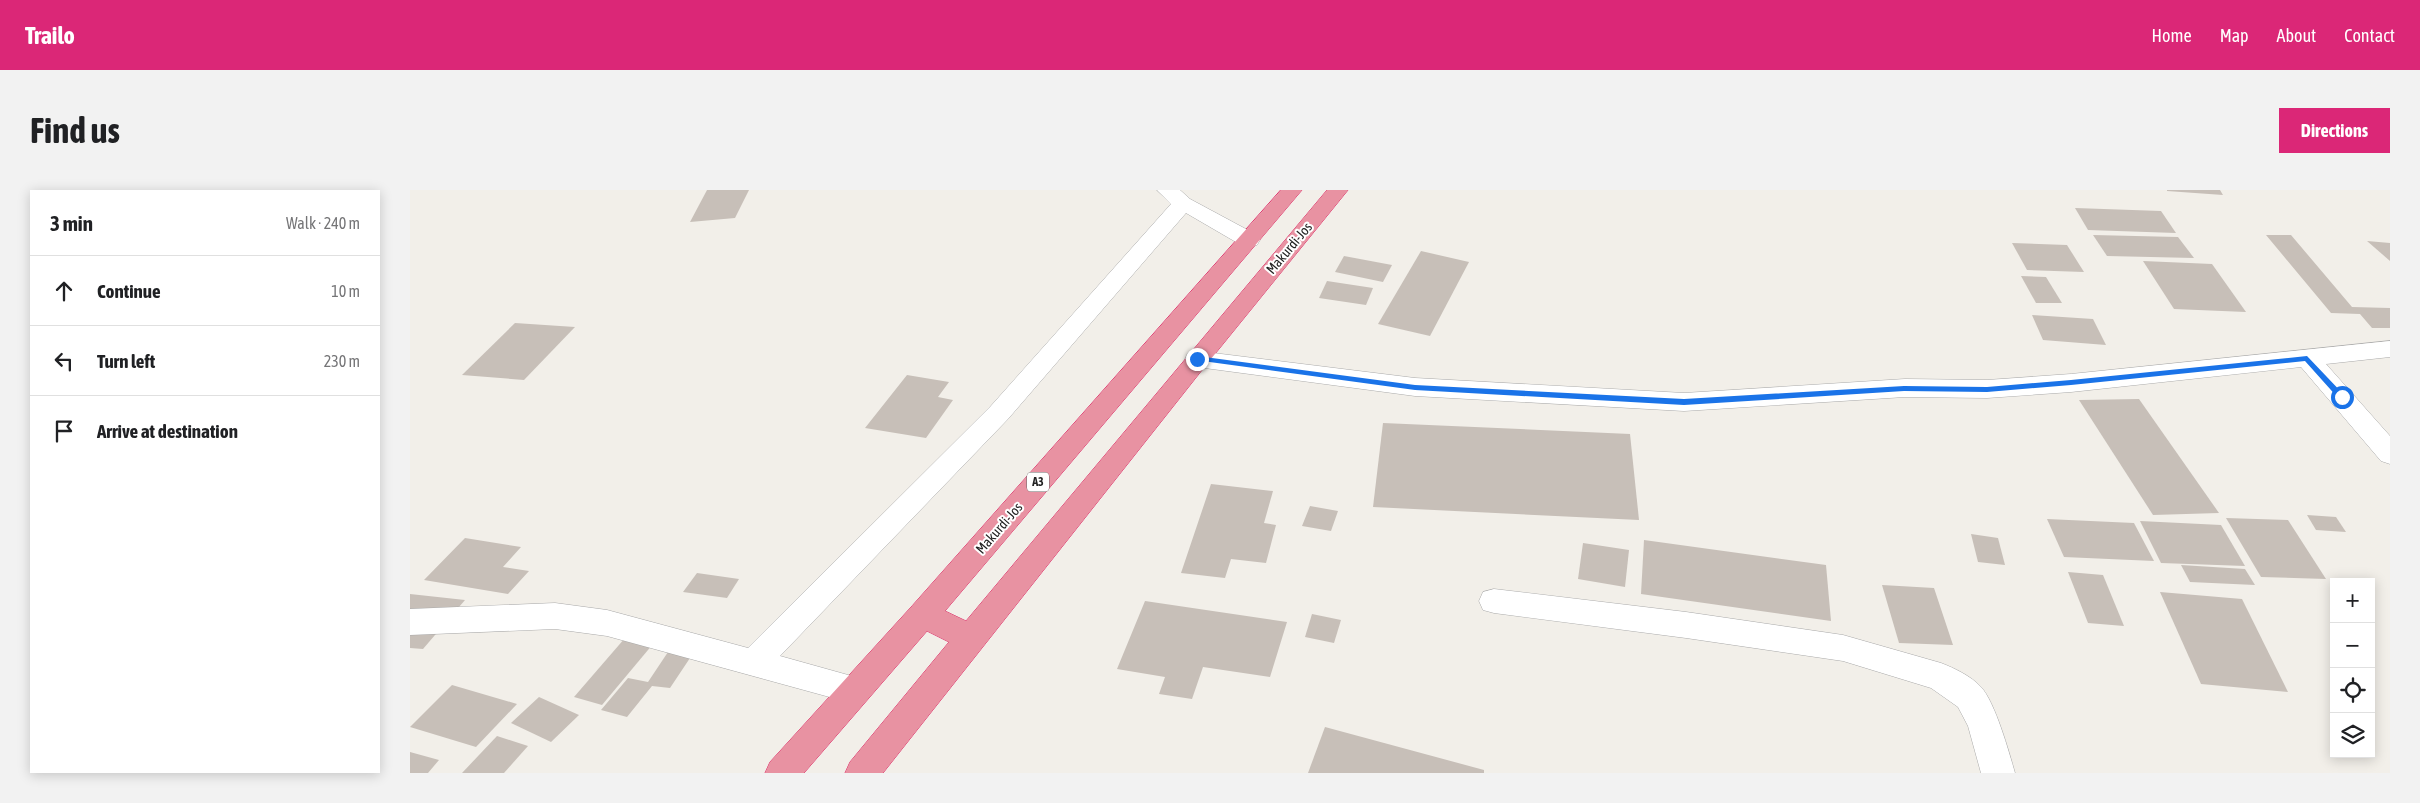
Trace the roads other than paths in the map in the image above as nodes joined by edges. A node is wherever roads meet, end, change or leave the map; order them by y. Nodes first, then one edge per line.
1 (1292, 190) edge
2 (1338, 190) edge
3 (1175, 196) edge
4 (1248, 240) junction
5 (2390, 349) edge
6 (2307, 358) junction
7 (1197, 359) junction
8 (2390, 454) edge
9 (1494, 601) dead end
10 (923, 615) junction
11 (410, 622) edge
12 (971, 638) junction
13 (753, 663) junction
14 (854, 690) junction
15 (782, 773) edge
16 (862, 773) edge
17 (1998, 773) edge

1 - 4 highway, Makurdi-Jos / A3
2 - 7 highway, Makurdi-Jos
3 - 4 street
3 - 13 street
4 - 10 highway, Makurdi-Jos / A3
5 - 6 street
6 - 7 street
6 - 8 street
7 - 12 highway, Makurdi-Jos
9 - 17 street
10 - 12 highway
10 - 14 highway, Makurdi-Jos / A3
11 - 13 street
12 - 16 highway, Makurdi-Jos
13 - 14 street
14 - 15 highway, Makurdi-Jos / A3

